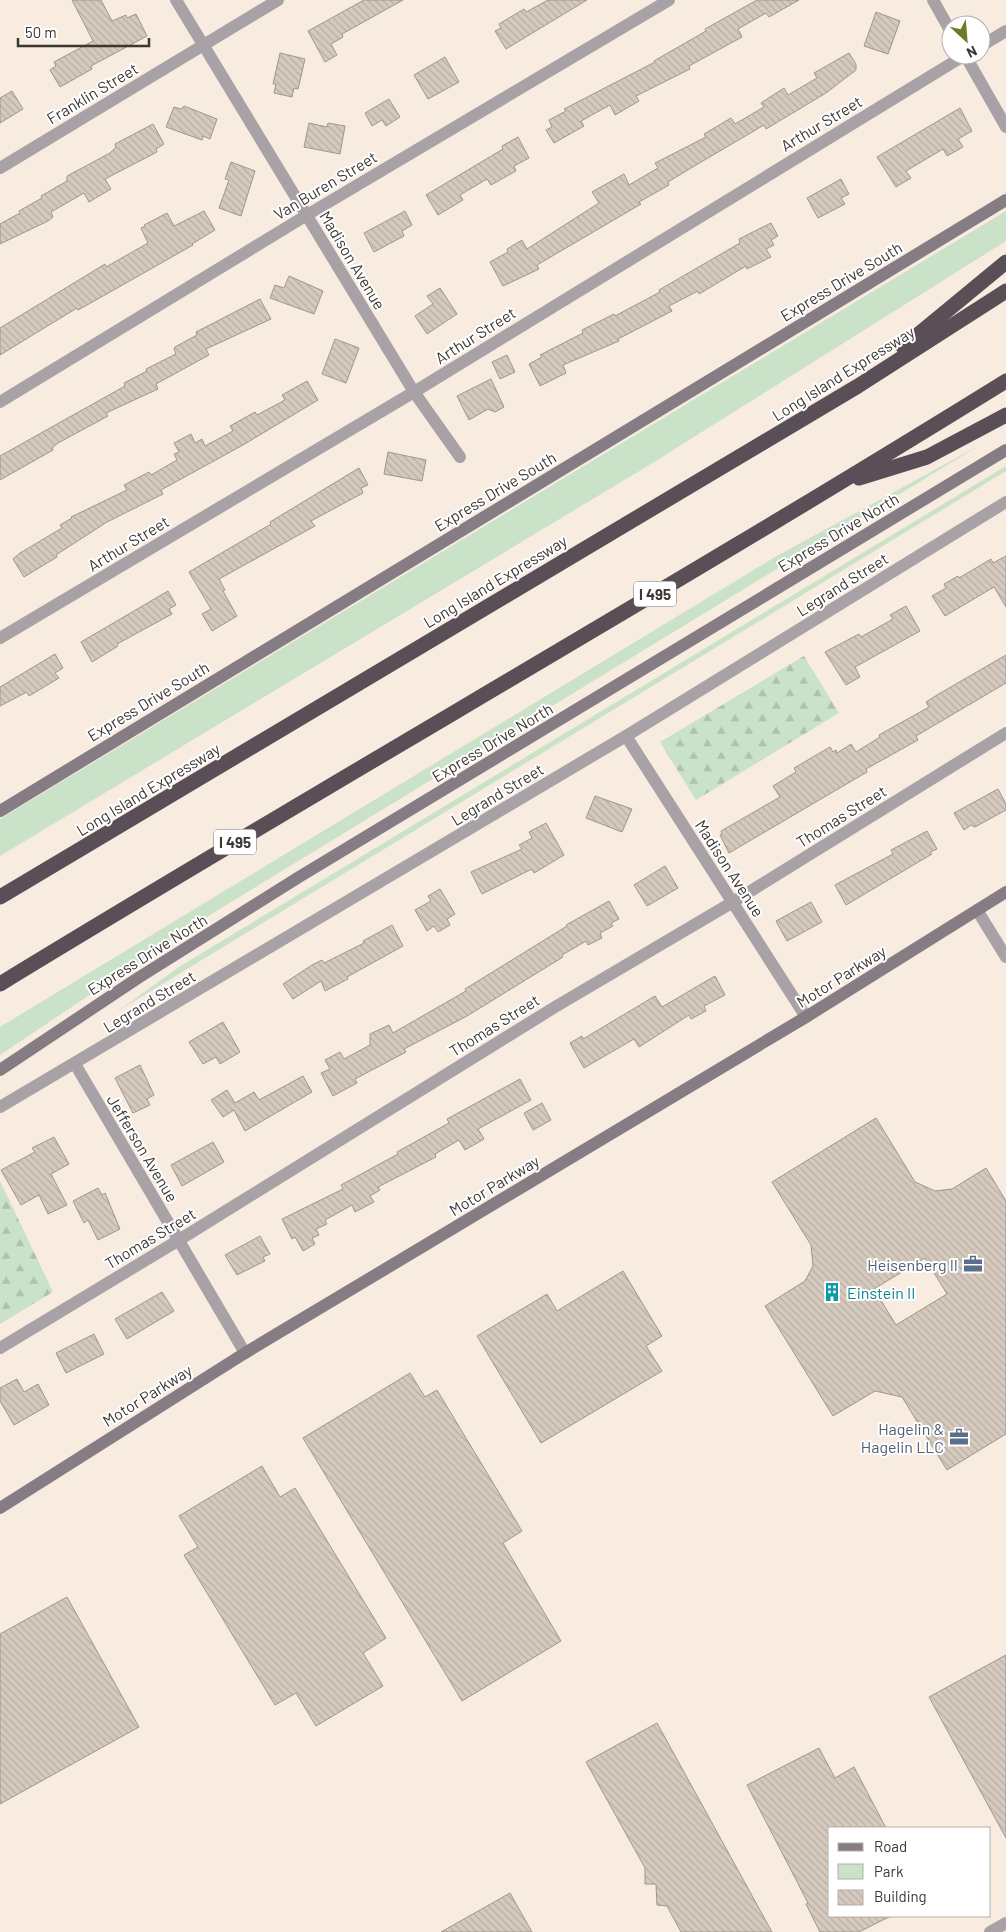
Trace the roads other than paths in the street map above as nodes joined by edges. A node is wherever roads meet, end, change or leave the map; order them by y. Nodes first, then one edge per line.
1 (176, 0) edge
2 (278, 0) edge
3 (669, 0) edge
4 (932, 0) edge
5 (941, 15) edge
6 (1006, 31) edge
7 (991, 40) edge
8 (203, 45) junction
9 (949, 65) edge
10 (971, 65) edge
11 (1006, 127) edge
12 (0, 168) edge
13 (1006, 200) edge
14 (307, 215) junction
15 (1006, 262) edge
16 (1006, 291) edge
17 (1006, 380) edge
18 (858, 386) junction
19 (414, 392) junction
20 (0, 402) edge
21 (1006, 415) edge
22 (1006, 450) edge
23 (460, 457) dead end
24 (838, 485) junction
25 (1006, 502) edge
26 (0, 638) edge
27 (1006, 733) edge
28 (626, 736) junction
29 (0, 810) edge
30 (1006, 892) edge
31 (0, 897) edge
32 (733, 902) junction
33 (977, 910) junction
34 (1006, 957) edge
35 (0, 984) edge
36 (806, 1017) junction
37 (75, 1064) junction
38 (0, 1070) edge
39 (0, 1108) edge
40 (179, 1240) junction
41 (0, 1348) edge
42 (245, 1353) junction
43 (0, 1508) edge
44 (1006, 1923) edge
45 (990, 1932) edge

1 - 8 street, Madison Avenue
2 - 8 street, Franklin Street
3 - 14 street, Van Buren Street
4 - 5 street
6 - 7 street
8 - 12 street, Franklin Street
8 - 14 street, Madison Avenue
9 - 19 street, Arthur Street
10 - 11 street
13 - 29 main road, Express Drive South
14 - 19 street, Madison Avenue
14 - 20 street, Van Buren Street
15 - 18 highway
16 - 18 highway, Long Island Expressway
17 - 24 highway, I 495
18 - 31 highway, Long Island Expressway
19 - 23 street, Madison Avenue
19 - 26 street, Arthur Street
21 - 24 highway
22 - 38 main road, Express Drive North
24 - 35 highway, I 495
25 - 28 street, Legrand Street
27 - 32 street, Thomas Street
28 - 32 street, Madison Avenue
28 - 37 street, Legrand Street
30 - 33 main road, Motor Parkway
32 - 36 street, Madison Avenue
32 - 40 street, Thomas Street
33 - 34 street
33 - 36 main road, Motor Parkway
36 - 42 main road, Motor Parkway
37 - 39 street, Legrand Street
37 - 40 street, Jefferson Avenue
40 - 41 street, Thomas Street
40 - 42 street, Jefferson Avenue
42 - 43 main road, Motor Parkway
44 - 45 street

